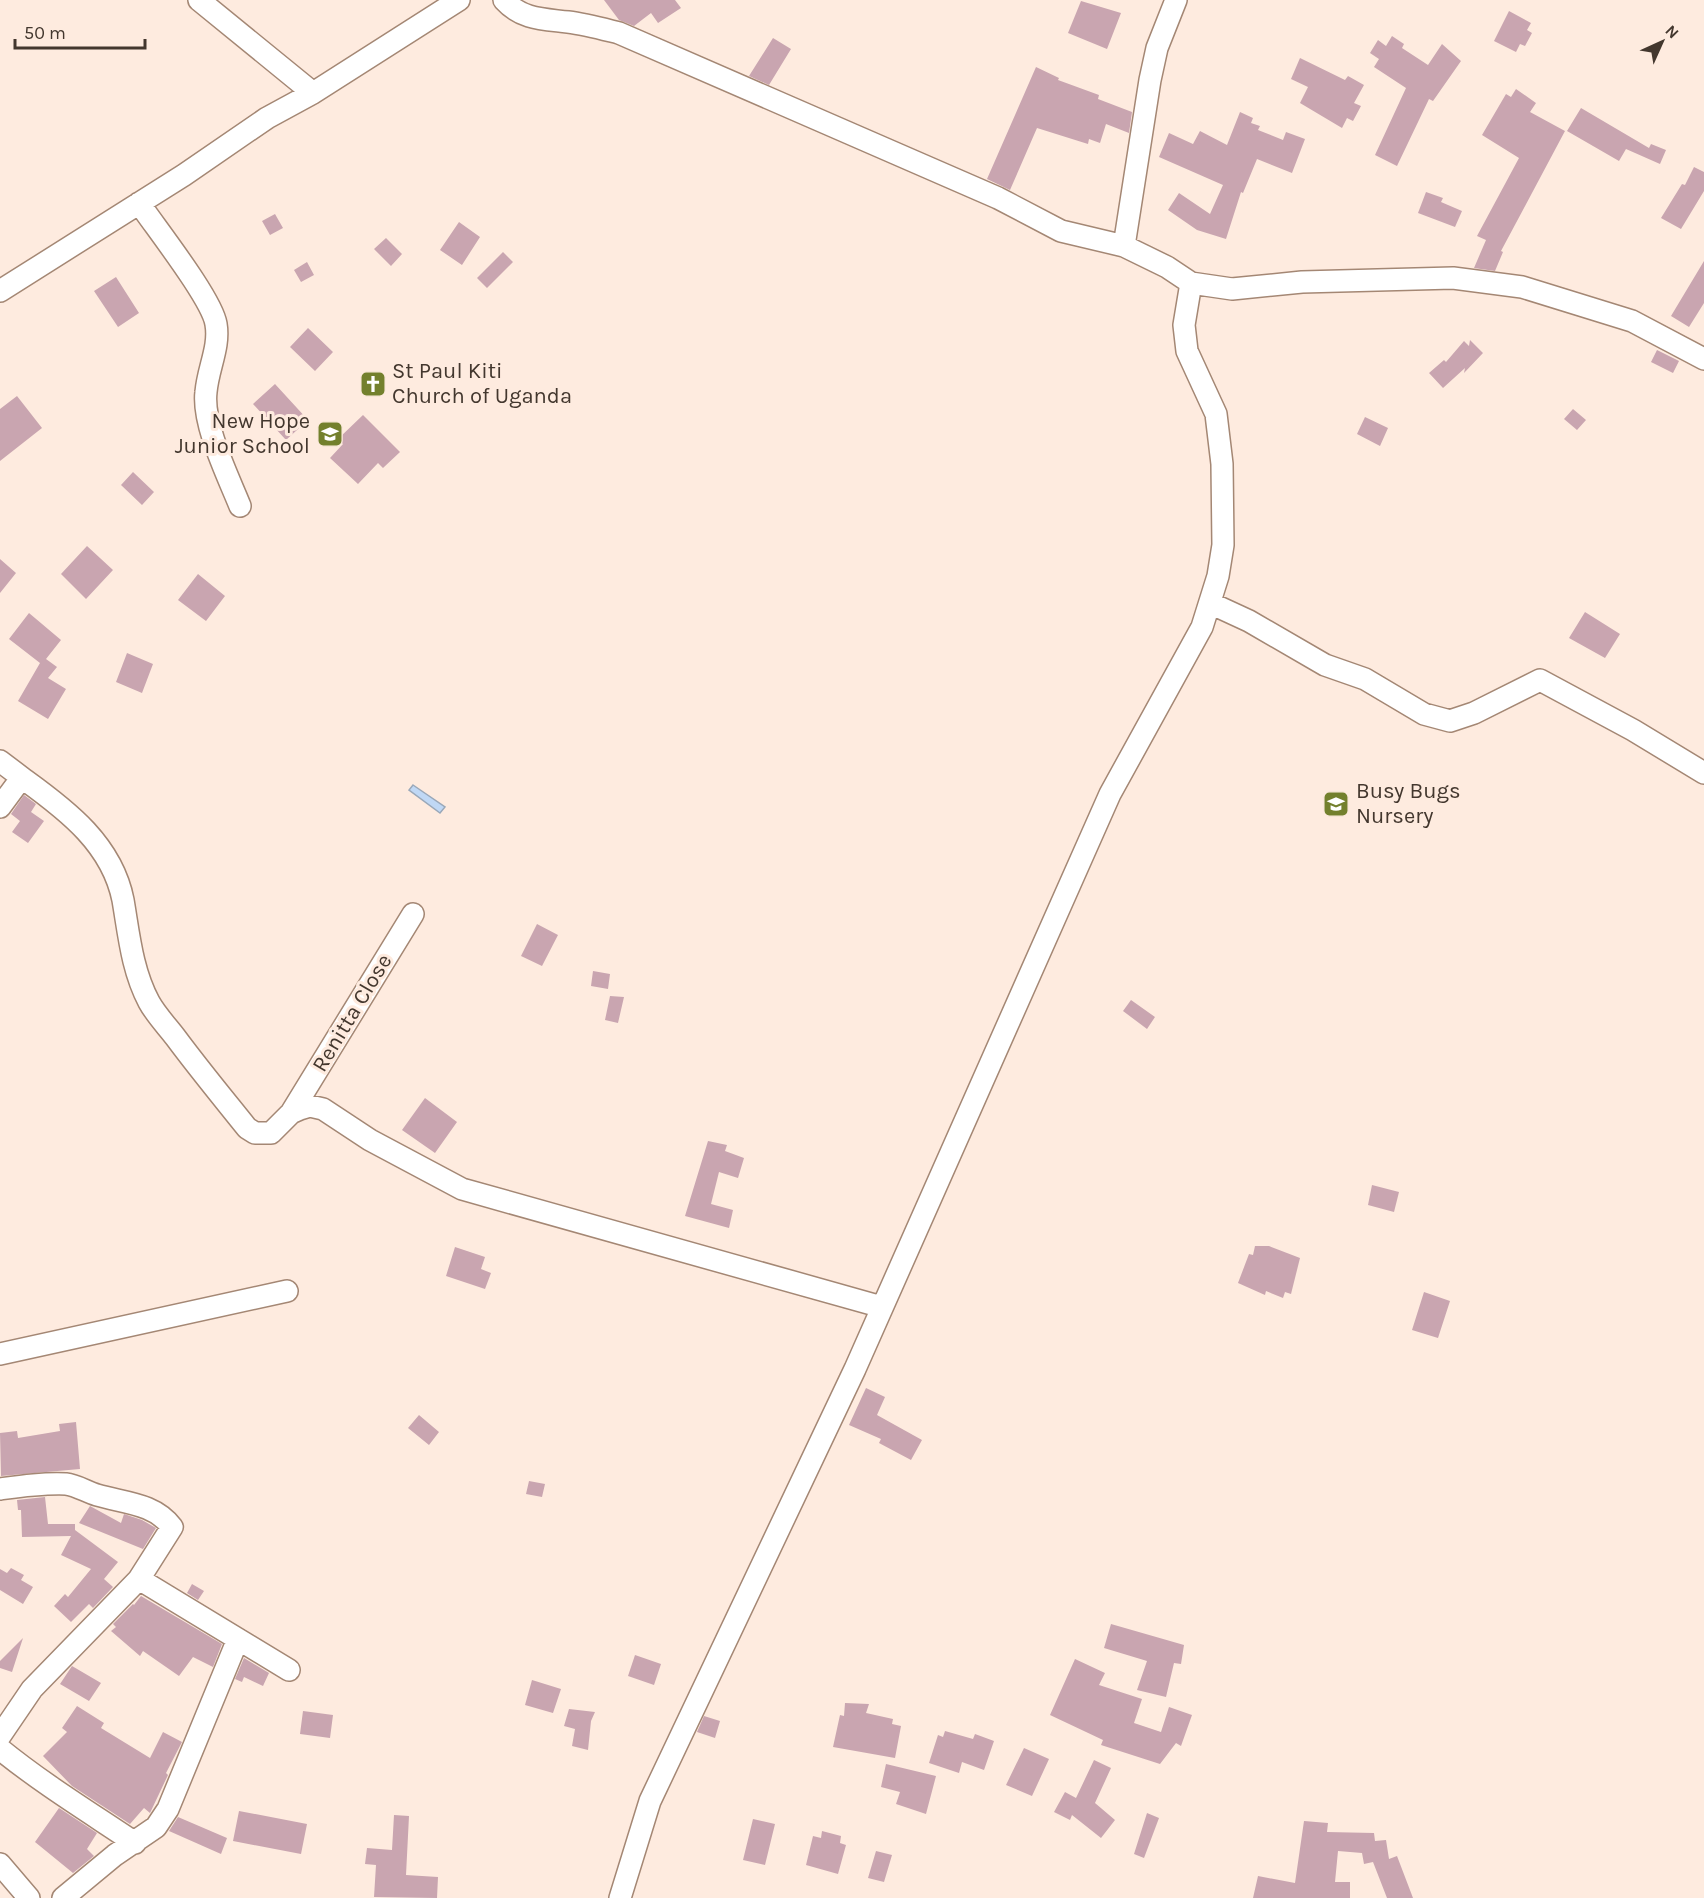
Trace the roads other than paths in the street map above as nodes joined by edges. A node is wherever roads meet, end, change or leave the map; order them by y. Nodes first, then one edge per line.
1 (199, 0) edge
2 (459, 0) edge
3 (504, 0) edge
4 (1176, 0) edge
5 (313, 93) junction
6 (139, 203) junction
7 (1124, 246) junction
8 (1191, 283) junction
9 (0, 291) edge
10 (1704, 359) edge
11 (240, 506) dead end
12 (1210, 603) junction
13 (0, 761) edge
14 (1704, 773) edge
15 (25, 780) junction
16 (0, 807) edge
17 (412, 914) dead end
18 (291, 1113) junction
19 (287, 1291) dead end
20 (882, 1307) junction
21 (0, 1354) edge
22 (0, 1489) edge
23 (139, 1579) junction
24 (238, 1639) junction
25 (289, 1670) dead end
26 (0, 1736) edge
27 (0, 1749) edge
28 (135, 1843) junction
29 (0, 1864) edge
30 (29, 1898) edge
31 (63, 1898) edge
32 (620, 1898) edge

1 - 5 street
2 - 5 street
3 - 7 street
4 - 7 street
5 - 6 street
6 - 9 street
6 - 11 street
7 - 8 street
8 - 10 street
8 - 12 street
12 - 14 street
12 - 20 street
13 - 15 street, Renitta Close
15 - 16 street
15 - 18 street, Renitta Close
17 - 18 street, Renitta Close
18 - 20 street
19 - 21 street
20 - 32 street
22 - 23 street
23 - 24 street
23 - 26 street
24 - 25 street
24 - 28 street
27 - 28 street
28 - 31 street
29 - 30 street

